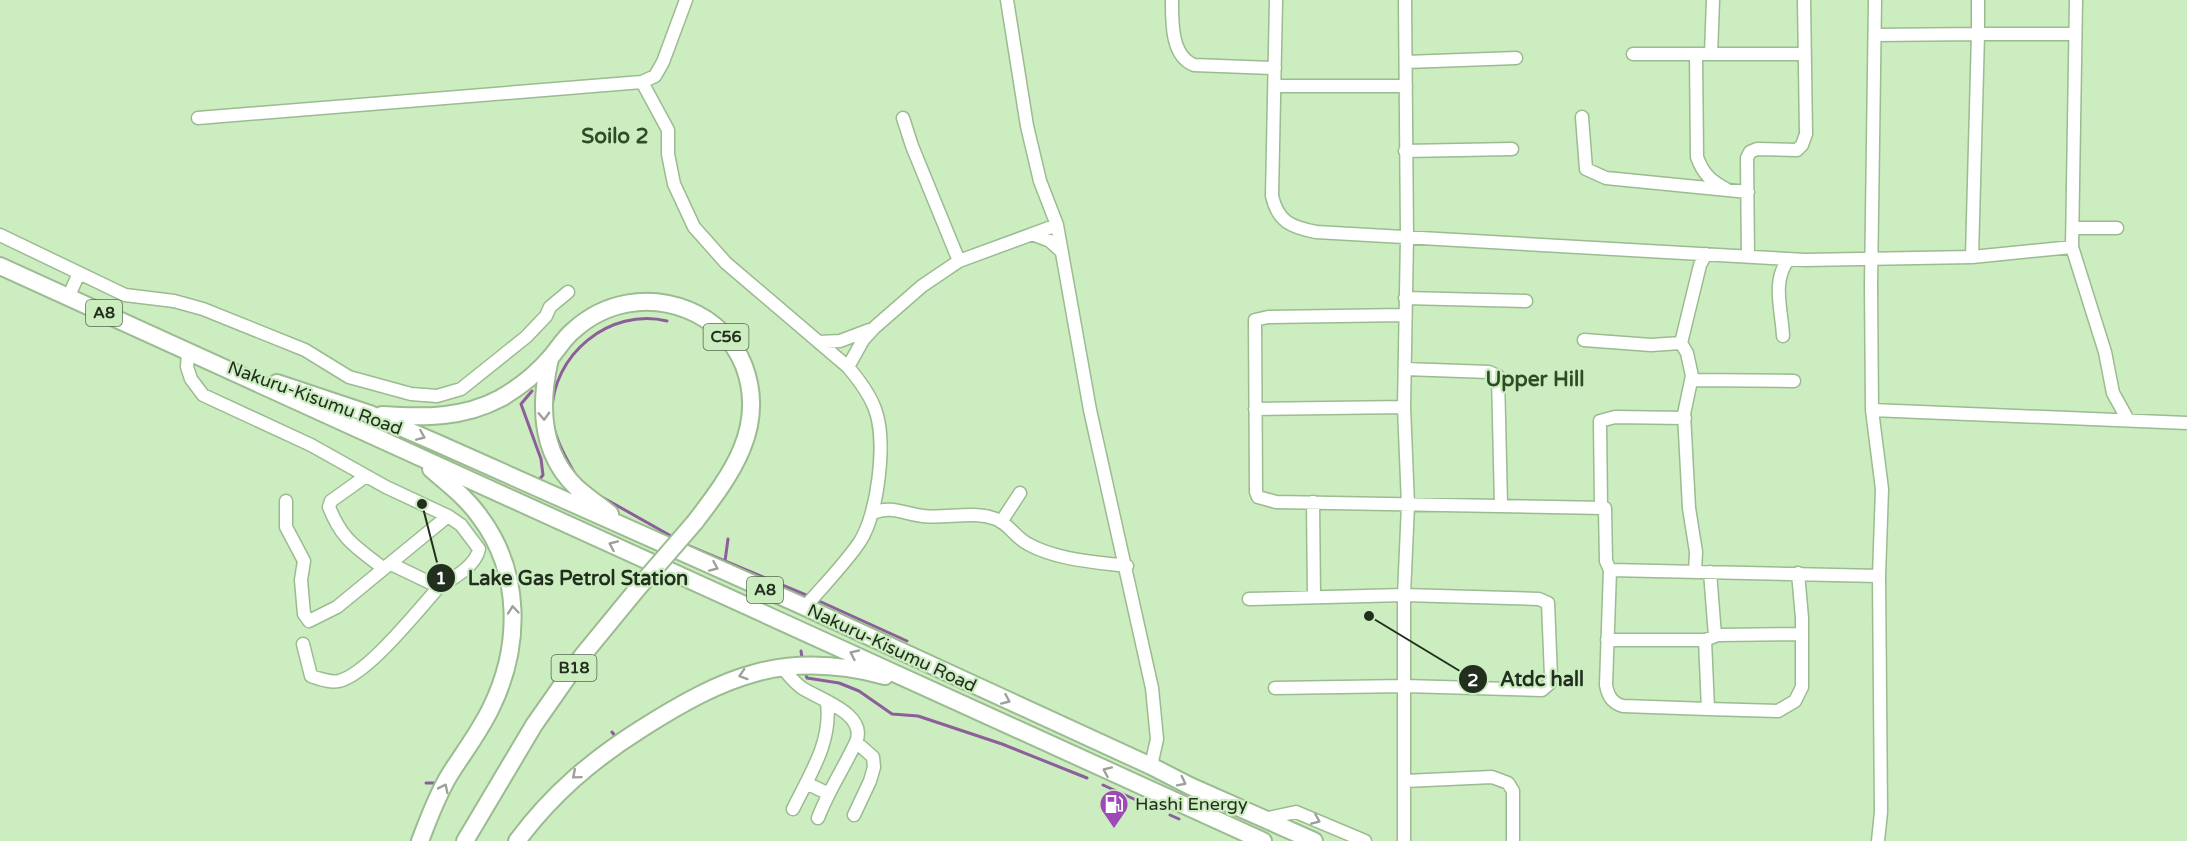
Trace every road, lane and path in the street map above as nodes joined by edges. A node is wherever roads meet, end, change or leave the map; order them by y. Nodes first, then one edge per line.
1 (686, 0) edge
2 (1007, 0) edge
3 (1172, 0) edge
4 (1276, 0) edge
5 (1405, 0) edge
6 (1713, 0) edge
7 (1804, 0) edge
8 (1875, 0) edge
9 (1978, 0) edge
10 (2076, 0) edge
11 (1978, 34) junction
12 (2075, 34) junction
13 (1875, 35) junction
14 (1634, 54) dead end
15 (1696, 54) junction
16 (1711, 54) junction
17 (1804, 54) junction
18 (1516, 58) dead end
19 (1406, 62) junction
20 (1275, 68) junction
21 (642, 82) junction
22 (1275, 86) junction
23 (1406, 86) junction
24 (1582, 117) dead end
25 (198, 118) dead end
26 (903, 118) dead end
27 (1512, 149) dead end
28 (1405, 151) junction
29 (1726, 189) junction
30 (1748, 192) junction
31 (1057, 225) junction
32 (2073, 228) junction
33 (2117, 228) dead end
34 (1032, 234) junction
35 (0, 235) edge
36 (1407, 237) junction
37 (2072, 248) junction
38 (1062, 252) junction
39 (1706, 254) junction
40 (1748, 256) junction
41 (1972, 257) junction
42 (1789, 259) junction
43 (1871, 260) junction
44 (959, 261) junction
45 (0, 266) edge
46 (79, 273) junction
47 (568, 292) dead end
48 (68, 297) junction
49 (1405, 298) junction
50 (1526, 301) dead end
51 (1404, 315) junction
52 (875, 327) junction
53 (1782, 336) dead end
54 (1584, 340) dead end
55 (819, 342) junction
56 (1681, 343) junction
57 (188, 351) junction
58 (550, 358) junction
59 (208, 360) junction
60 (848, 367) junction
61 (1405, 369) junction
62 (1692, 380) junction
63 (1794, 381) dead end
64 (1404, 407) junction
65 (1255, 409) junction
66 (1872, 410) junction
67 (370, 414) junction
68 (1684, 418) junction
69 (2128, 420) junction
70 (2187, 423) edge
71 (417, 456) junction
72 (366, 476) junction
73 (1020, 493) dead end
74 (286, 501) dead end
75 (1313, 502) junction
76 (1408, 505) junction
77 (1501, 505) junction
78 (1601, 507) junction
79 (873, 513) junction
80 (448, 516) junction
81 (695, 522) joint
82 (1001, 522) junction
83 (623, 526) junction
84 (387, 566) junction
85 (1127, 566) junction
86 (1610, 570) junction
87 (1695, 572) junction
88 (1710, 572) junction
89 (1798, 573) junction
90 (1879, 576) junction
91 (439, 587) junction
92 (1404, 595) junction
93 (1314, 596) junction
94 (1249, 599) dead end
95 (805, 607) junction
96 (1802, 634) junction
97 (1710, 638) junction
98 (1607, 640) junction
99 (303, 644) dead end
100 (782, 667) junction
101 (1405, 686) junction
102 (924, 687) junction
103 (1275, 688) dead end
104 (827, 703) junction
105 (1708, 709) junction
106 (856, 742) junction
107 (516, 753) junction
108 (1151, 766) junction
109 (1405, 781) junction
110 (806, 783) junction
111 (827, 793) junction
112 (793, 809) dead end
113 (854, 815) dead end
114 (818, 818) dead end
115 (1264, 819) junction
116 (420, 841) edge
117 (453, 841) edge
118 (465, 841) edge
119 (517, 841) edge
120 (1263, 841) edge
121 (1314, 841) edge
122 (1365, 841) edge
123 (1404, 841) edge
124 (1513, 841) edge
125 (1878, 841) edge

1 - 21 street
2 - 31 street
3 - 20 street
4 - 20 street
5 - 19 street
6 - 16 street
7 - 17 street
8 - 13 street
9 - 11 street
10 - 12 street
11 - 12 street
11 - 13 street
11 - 41 street
12 - 32 street
13 - 43 street
14 - 15 street
15 - 16 street
15 - 29 street
16 - 17 street
17 - 30 street
18 - 19 street
19 - 23 street
20 - 22 street
21 - 25 street
21 - 55 street
22 - 23 street
22 - 36 street
23 - 28 street
24 - 29 street
26 - 44 street
27 - 28 street
28 - 36 street
29 - 30 street
30 - 40 street
31 - 34 street
31 - 38 street
32 - 33 street
32 - 37 street
34 - 38 street
34 - 44 street
35 - 46 street
36 - 39 street
36 - 49 street
37 - 41 street
37 - 69 street
38 - 85 street
39 - 40 street
39 - 56 street
40 - 42 street
41 - 43 street
42 - 43 street
42 - 53 street
43 - 66 street
44 - 52 street
45 - 48 highway, A8
46 - 47 street
46 - 48 street
48 - 57 highway, A8
49 - 50 street
49 - 51 street
51 - 61 street
51 - 65 street
52 - 55 street
52 - 60 street
54 - 56 street
55 - 60 street
56 - 62 street
57 - 59 highway, A8
57 - 72 street
58 - 67 highway
58 - 81 highway, C56
58 -> 83 highway
59 - 67 highway, Nakuru-Kisumu Road / A8
59 - 71 highway, Nakuru-Kisumu Road / A8
60 - 79 street
61 - 64 street
61 - 77 street
62 - 63 street
62 - 68 street
64 - 65 street
64 - 76 street
65 - 75 street
66 - 69 street
66 - 90 street
67 -> 83 highway, Nakuru-Kisumu Road / A8
68 - 78 street
68 - 87 street
69 - 70 street
102 -> 71 highway, Nakuru-Kisumu Road / A8
116 -> 71 highway
72 - 80 street
72 - 84 street
73 - 82 street
74 - 84 street
75 - 76 street
75 - 93 street
76 - 77 street
76 - 92 street
77 - 78 street
78 - 86 street
79 - 82 street
79 - 95 street
80 - 84 street
80 - 91 street
81 - 107 highway, B18, bridge
82 - 85 street
83 -> 95 highway, Nakuru-Kisumu Road / A8
84 - 91 street
85 - 108 street
86 - 87 street
86 - 98 street
87 - 88 street
88 - 89 street
88 - 97 street
89 - 90 street
89 - 96 street
90 - 125 street
91 - 99 street
92 - 93 street
92 - 101 street
92 - 101 street
93 - 94 street
95 -> 108 highway, Nakuru-Kisumu Road / A8
96 - 97 street
96 - 105 street
97 - 98 street
97 - 105 street
98 - 105 street
100 - 102 highway
100 - 104 street
100 -> 119 highway
101 - 103 street
101 - 109 street
120 -> 102 highway, Nakuru-Kisumu Road / A8
104 - 106 street
104 - 110 street
106 - 111 street
106 - 113 street
107 - 117 highway, B18
107 - 118 highway, B18
108 -> 115 highway, Nakuru-Kisumu Road / A8
109 - 123 street
109 - 124 street
110 - 111 street
110 - 112 street
111 - 114 street
115 - 121 highway, Nakuru-Kisumu Road / A8
115 -> 122 street

